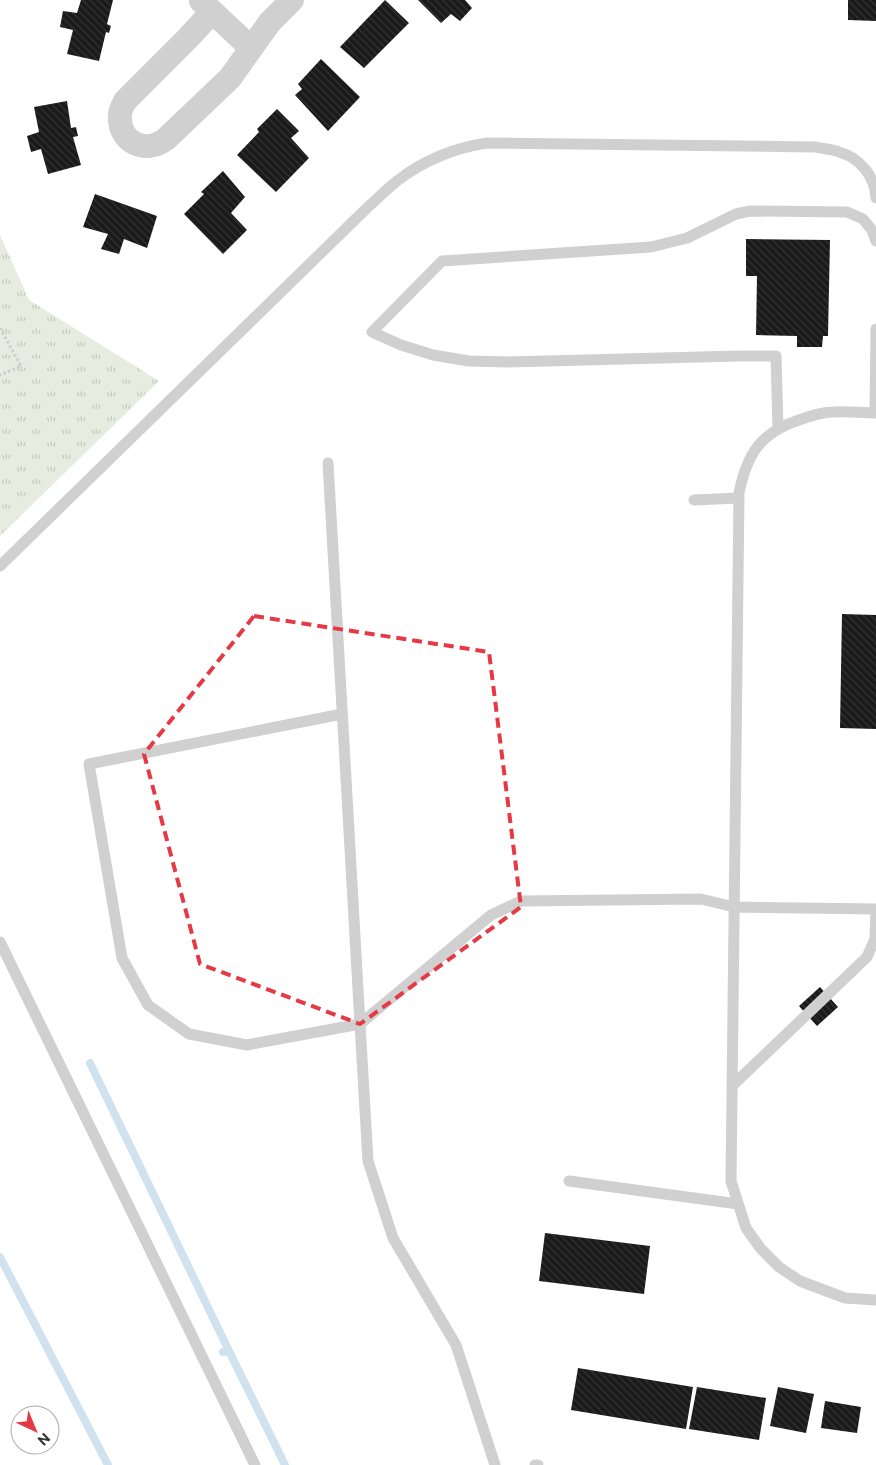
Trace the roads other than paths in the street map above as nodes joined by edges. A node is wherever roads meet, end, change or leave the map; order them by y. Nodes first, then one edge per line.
1 (292, 0) edge
2 (206, 6) edge
3 (251, 48) junction
4 (876, 198) edge
5 (876, 241) edge
6 (876, 329) edge
7 (875, 413) edge
8 (778, 429) junction
9 (328, 463) dead end
10 (738, 498) junction
11 (694, 500) dead end
12 (0, 566) edge
13 (342, 714) junction
14 (734, 907) junction
15 (876, 909) edge
16 (0, 942) edge
17 (360, 1024) junction
18 (732, 1086) junction
19 (569, 1180) dead end
20 (738, 1204) junction
21 (876, 1300) edge
22 (255, 1465) edge
23 (495, 1465) edge

1 - 3 street
2 - 3 street
2 - 3 street
4 - 12 lane
5 - 8 lane
6 - 7 lane
7 - 8 lane
8 - 10 lane
9 - 13 lane
10 - 11 lane
10 - 14 lane
13 - 17 lane
13 - 17 lane
14 - 15 lane
14 - 17 lane
14 - 18 lane
15 - 18 lane
16 - 22 lane
17 - 23 lane
18 - 20 lane
19 - 20 lane
20 - 21 lane

